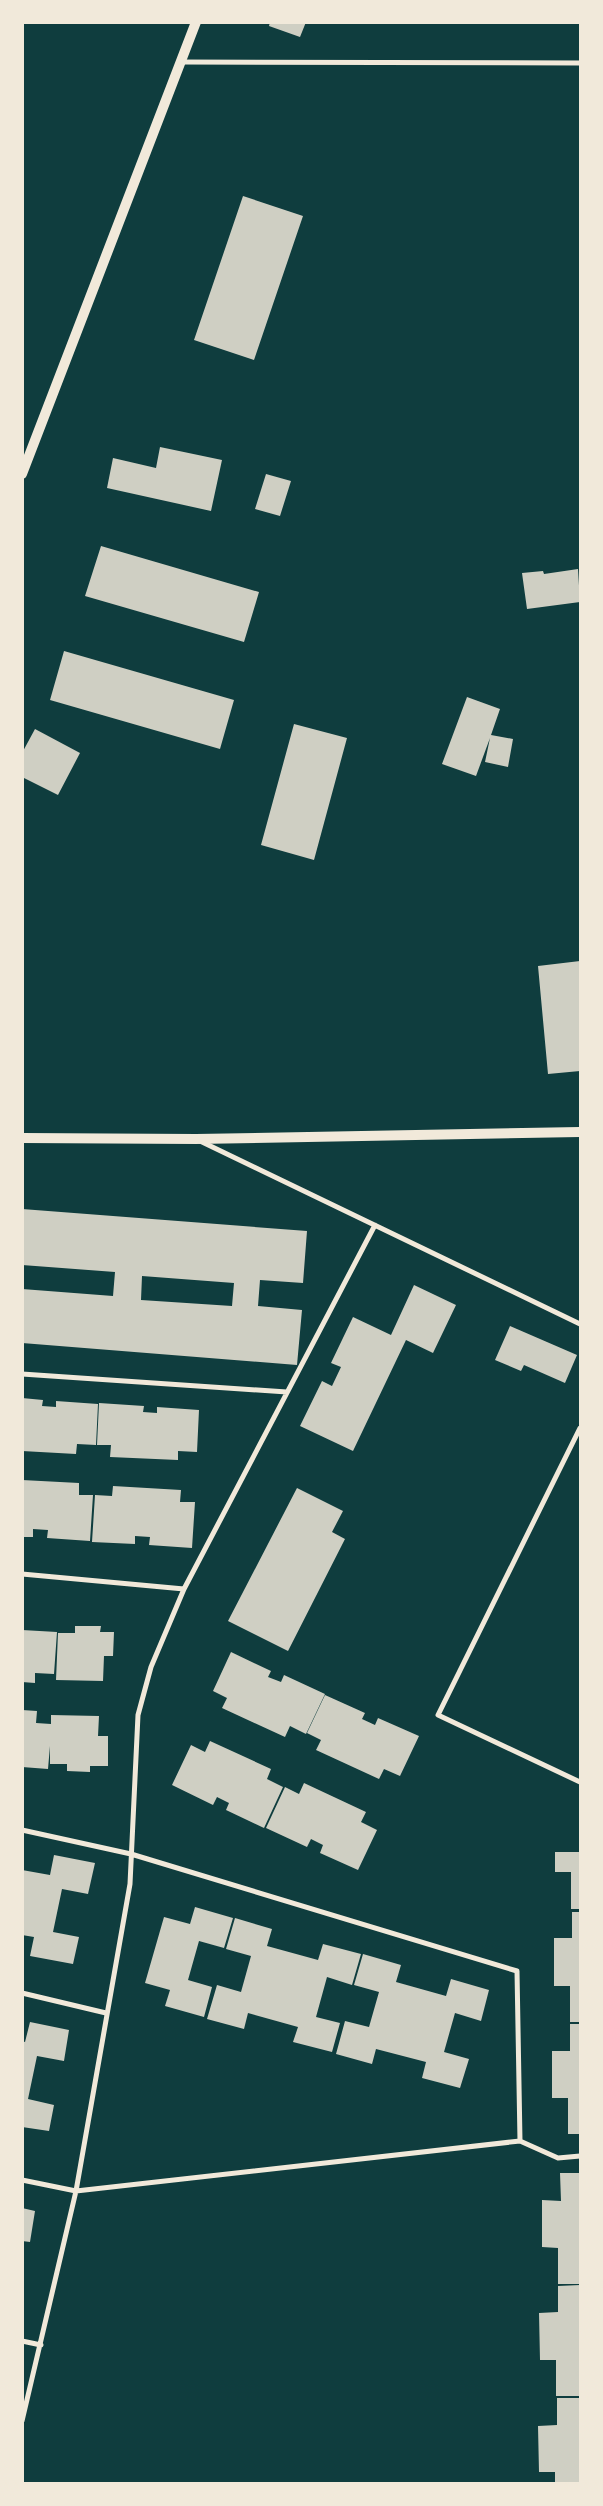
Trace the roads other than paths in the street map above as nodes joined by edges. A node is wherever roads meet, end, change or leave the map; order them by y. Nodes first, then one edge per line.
1 (196, 22) edge
2 (181, 62) junction
3 (580, 63) edge
4 (22, 474) edge
5 (580, 1132) edge
6 (22, 1138) edge
7 (196, 1139) junction
8 (375, 1226) junction
9 (580, 1324) edge
10 (22, 1374) edge
11 (287, 1392) junction
12 (580, 1428) edge
13 (22, 1574) edge
14 (184, 1589) junction
15 (580, 1782) edge
16 (22, 1830) edge
17 (131, 1854) junction
18 (22, 1993) edge
19 (106, 2013) junction
20 (520, 2141) junction
21 (580, 2156) edge
22 (22, 2180) edge
23 (76, 2191) junction
24 (22, 2341) edge
25 (41, 2346) junction
26 (22, 2421) edge

1 - 2 main road
2 - 3 street
2 - 4 main road
5 - 7 main road
6 - 7 main road
7 - 8 street
8 - 9 street
8 - 11 street
10 - 11 street
11 - 14 street
12 - 15 street
13 - 14 street
14 - 17 street
16 - 17 street
17 - 19 street
17 - 20 street
18 - 19 street
19 - 23 street
20 - 21 street
20 - 23 street
22 - 23 street
23 - 25 street
24 - 25 street
25 - 26 street

